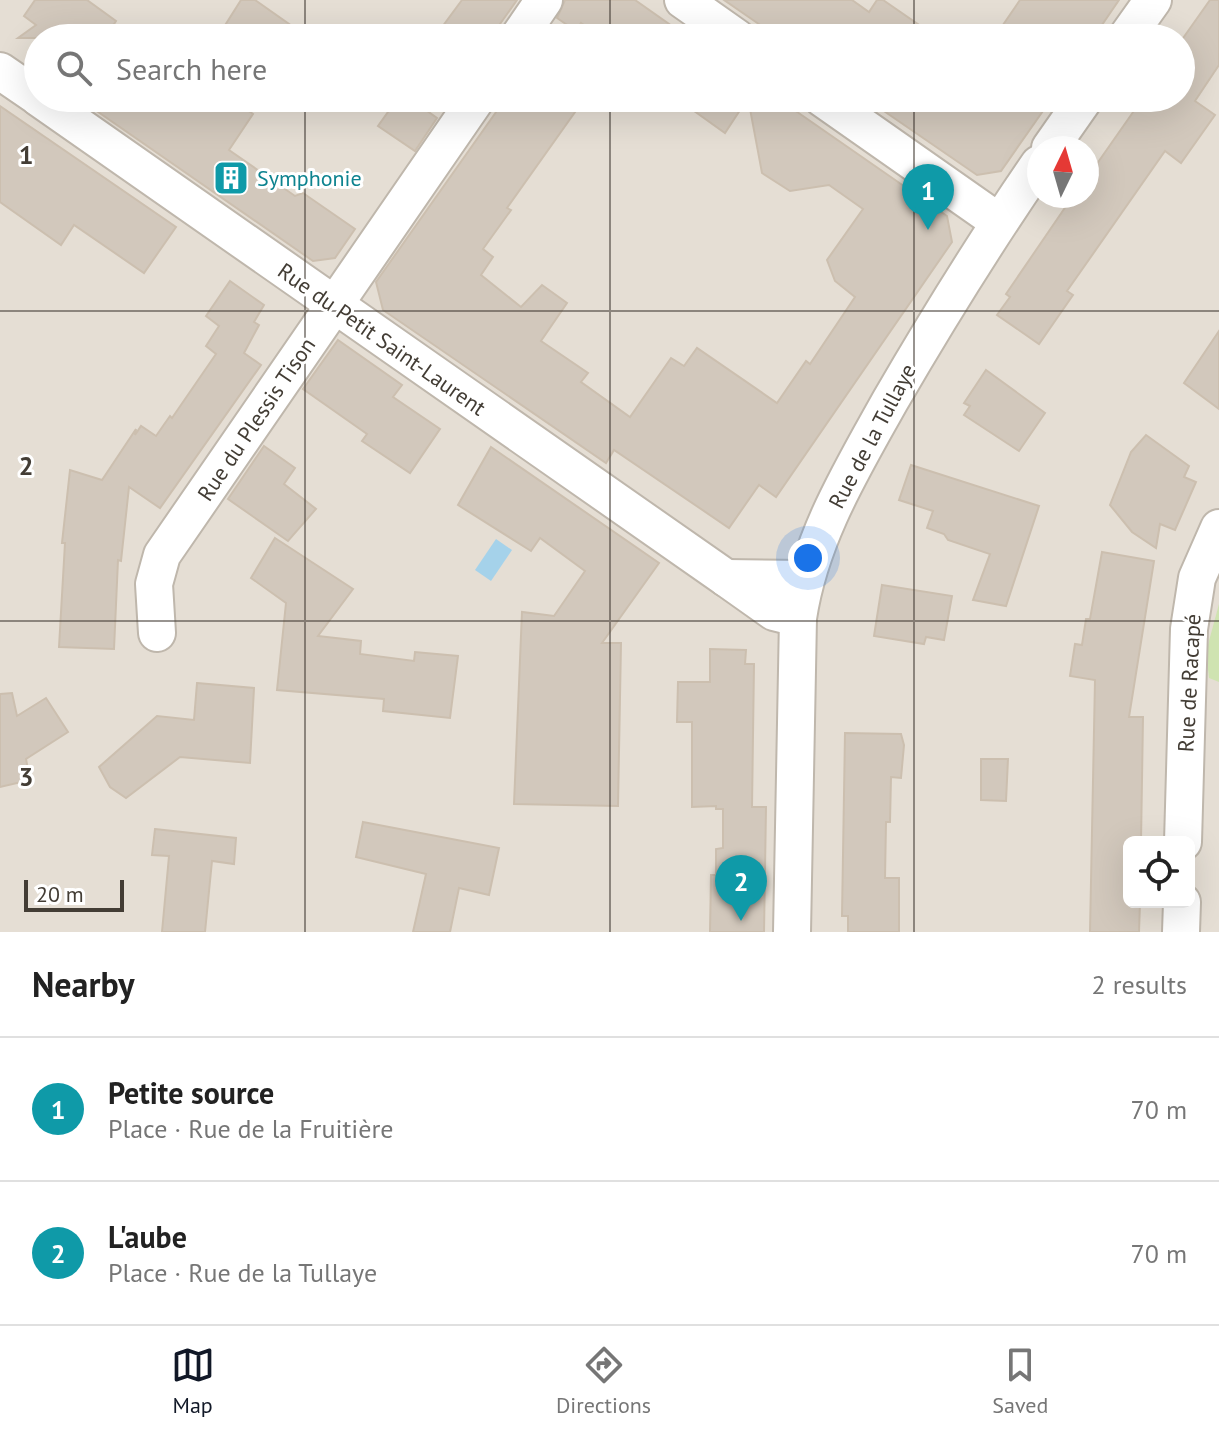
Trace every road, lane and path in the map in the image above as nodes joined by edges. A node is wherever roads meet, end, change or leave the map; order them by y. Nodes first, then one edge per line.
1 (544, 0) edge
2 (683, 0) edge
3 (1153, 0) edge
4 (528, 24) edge
5 (717, 24) edge
6 (1136, 24) edge
7 (0, 71) edge
8 (24, 88) edge
9 (58, 112) edge
10 (467, 112) edge
11 (842, 112) edge
12 (1075, 112) edge
13 (1058, 136) edge
14 (1027, 181) edge
15 (999, 222) junction
16 (333, 305) junction
17 (1219, 528) edge
18 (726, 578) junction
19 (804, 579) junction
20 (798, 618) junction
21 (157, 633) dead end
22 (1183, 836) edge
23 (1182, 908) edge
24 (792, 932) edge
25 (1181, 932) edge

1 - 4 street
2 - 5 street
3 - 6 street
7 - 8 street, Rue du Petit Saint-Laurent
9 - 16 street, Rue du Petit Saint-Laurent
10 - 16 street, Rue du Plessis Tison
11 - 15 street
12 - 13 street
14 - 15 street, Rue de la Tullaye
15 - 19 street, Rue de la Tullaye
16 - 18 street, Rue du Petit Saint-Laurent
16 - 21 street, Rue du Plessis Tison
17 - 22 street, Rue de Racapé
18 - 19 street
18 - 20 street, Rue du Petit Saint-Laurent
19 - 20 street, Rue de la Tullaye
20 - 24 street, Rue de la Tullaye
23 - 25 street

